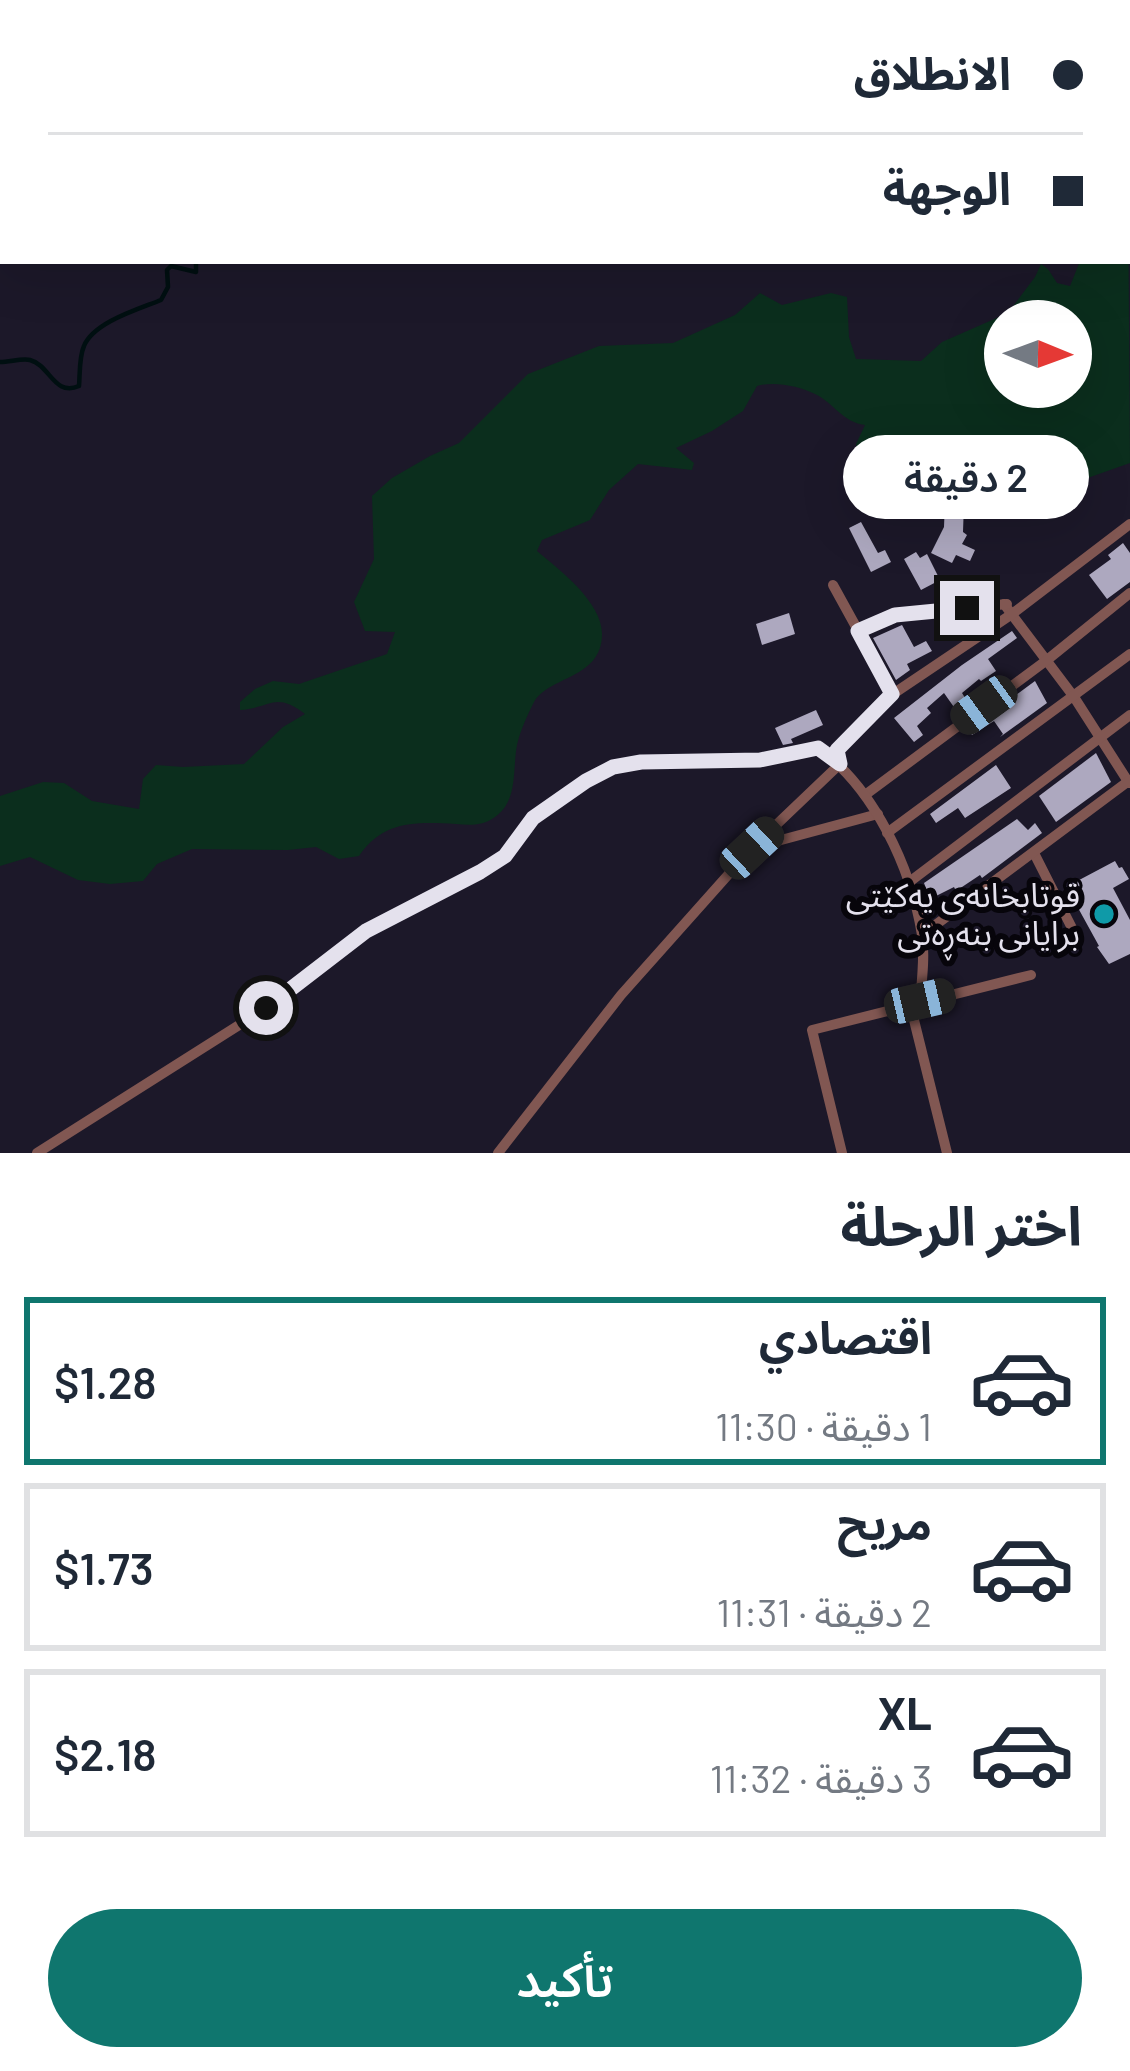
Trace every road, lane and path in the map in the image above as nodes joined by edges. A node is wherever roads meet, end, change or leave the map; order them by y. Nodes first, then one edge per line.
1 (1128, 532) edge
2 (833, 585) dead end
3 (1130, 593) edge
4 (1008, 609) junction
5 (858, 631) junction
6 (1130, 654) edge
7 (1046, 659) junction
8 (892, 694) junction
9 (1074, 697) junction
10 (1130, 715) edge
11 (1100, 740) junction
12 (840, 764) junction
13 (1129, 782) edge
14 (865, 795) junction
15 (878, 814) junction
16 (887, 832) junction
17 (752, 848) junction
18 (1034, 853) junction
19 (908, 884) junction
20 (922, 935) junction
21 (1076, 936) dead end
22 (1031, 975) dead end
23 (915, 1003) junction
24 (37, 1153) edge
25 (498, 1153) edge
26 (842, 1153) edge
27 (947, 1153) edge

1 - 4 street
2 - 5 street
3 - 7 street
4 - 5 street
4 - 7 street
4 - 8 street
5 - 8 street
6 - 9 street
7 - 9 street
7 - 14 street
8 - 12 street
9 - 11 street
9 - 16 street
10 - 11 street
11 - 13 street
11 - 19 street
12 - 14 street
12 - 17 street
12 - 24 street
13 - 18 street
14 - 15 street
15 - 16 street
15 - 17 street
16 - 19 street
17 - 25 street
18 - 20 street
18 - 21 street
19 - 20 street
20 - 23 street
22 - 23 street
23 - 26 street
23 - 27 street

